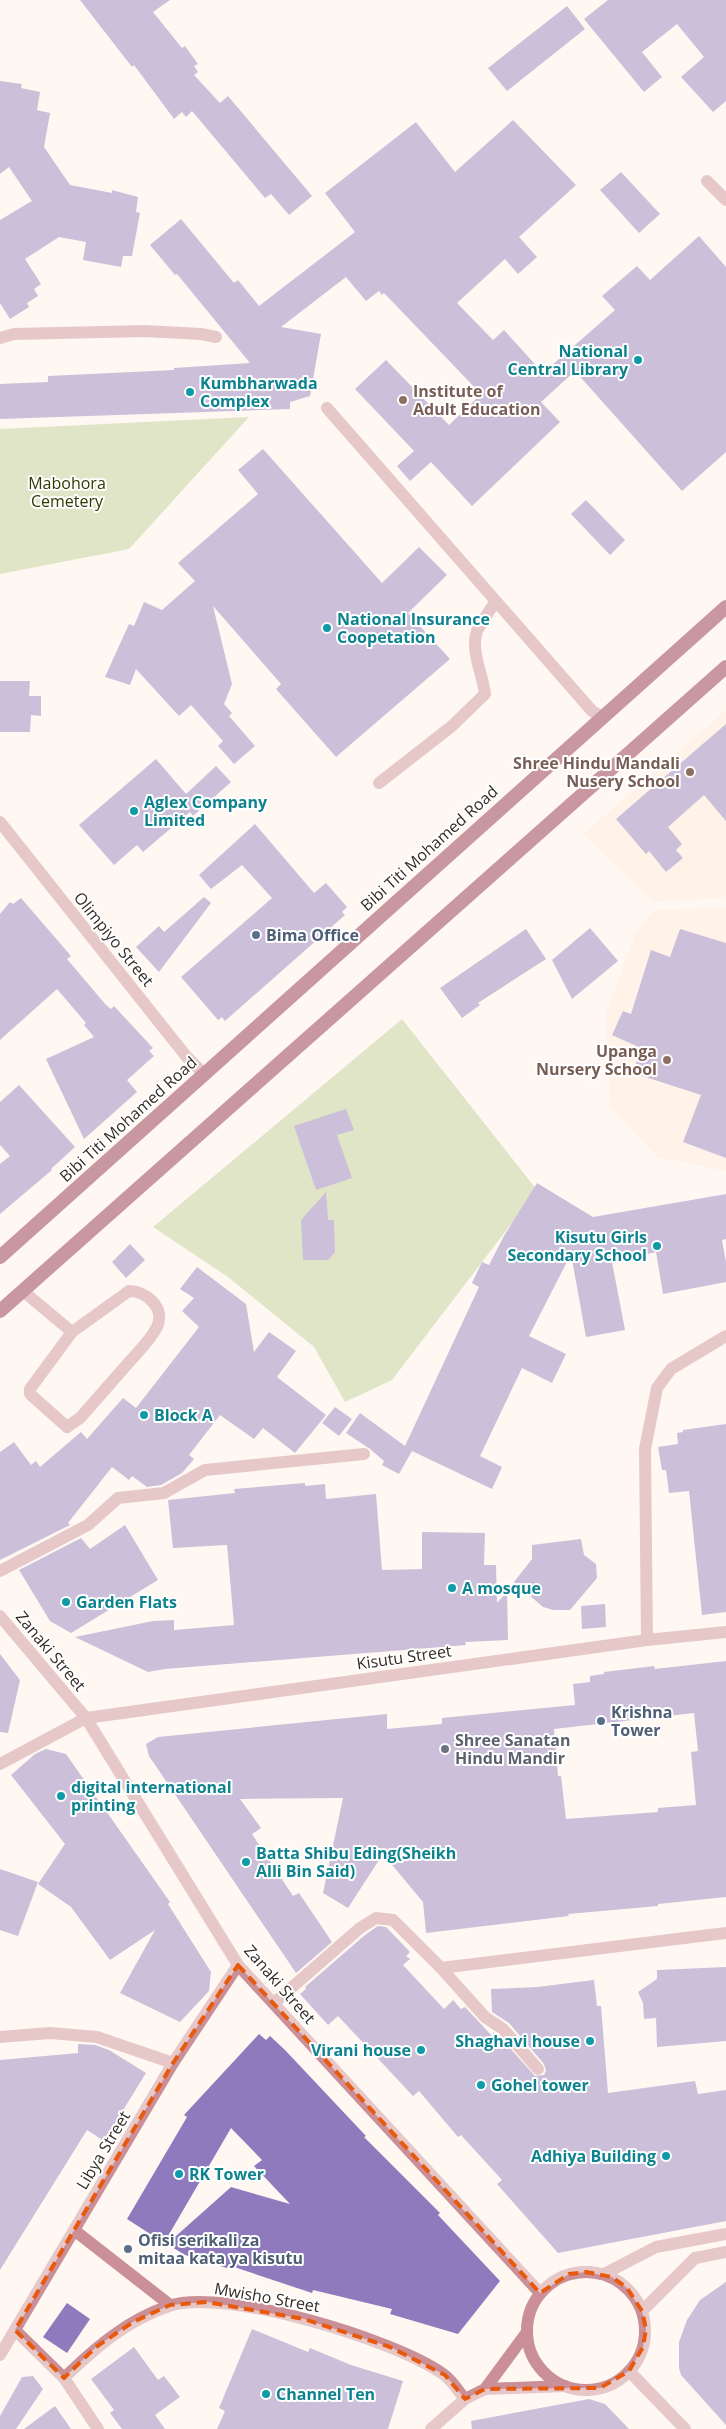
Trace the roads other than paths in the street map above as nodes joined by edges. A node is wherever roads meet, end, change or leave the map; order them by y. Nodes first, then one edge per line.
1 (707, 181) dead end
2 (726, 200) edge
3 (216, 337) dead end
4 (0, 338) edge
5 (327, 408) dead end
6 (496, 601) junction
7 (726, 606) edge
8 (726, 667) edge
9 (602, 717) junction
10 (379, 783) dead end
11 (0, 822) edge
12 (204, 1074) junction
13 (0, 1257) edge
14 (23, 1291) junction
15 (0, 1311) edge
16 (72, 1332) junction
17 (726, 1336) edge
18 (364, 1454) dead end
19 (0, 1572) edge
20 (0, 1616) edge
21 (726, 1632) edge
22 (647, 1640) junction
23 (86, 1718) junction
24 (0, 1764) edge
25 (726, 1933) edge
26 (238, 1965) junction
27 (441, 1968) junction
28 (274, 2003) junction
29 (0, 2036) edge
30 (173, 2063) junction
31 (538, 2069) dead end
32 (74, 2230) junction
33 (726, 2234) edge
34 (726, 2252) edge
35 (604, 2274) junction
36 (540, 2294) junction
37 (170, 2305) junction
38 (642, 2312) junction
39 (15, 2330) junction
40 (527, 2332) junction
41 (0, 2355) edge
42 (629, 2371) junction
43 (64, 2378) junction
44 (565, 2386) junction
45 (485, 2390) junction
46 (465, 2400) junction
47 (98, 2429) edge
48 (431, 2429) edge
49 (685, 2429) edge

1 - 2 street
3 - 4 street
5 - 6 street
6 - 9 street
6 - 10 street
7 - 9 highway, Bibi Titi Mohamed Road
8 - 14 highway
9 - 12 highway, Bibi Titi Mohamed Road
11 - 12 street, Olimpiyo Street
12 - 13 highway, Bibi Titi Mohamed Road
14 - 15 highway
14 - 16 street
16 - 16 street
17 - 22 street
18 - 19 street
20 - 23 street, Zanaki Street
21 - 22 street, Kisutu Street
22 - 23 street, Kisutu Street
23 - 24 street
23 - 26 street, Zanaki Street
25 - 27 street
26 - 28 street, Zanaki Street
26 - 30 street, Libya Street
27 - 28 street
27 - 31 street
28 - 36 street, Zanaki Street
29 - 30 street
30 - 32 street, Libya Street
32 - 37 street
32 - 39 street, Libya Street
33 - 35 street
34 - 38 street
35 - 36 street
35 - 38 street
36 - 40 street
37 - 43 street, Mwisho Street
37 - 46 street, Mwisho Street
38 - 42 street
39 - 41 street, Libya Street
39 - 43 street
40 - 44 street
40 - 45 street
42 - 44 street
42 - 49 street
43 - 47 street
44 - 45 street
45 - 46 street
46 - 48 street

